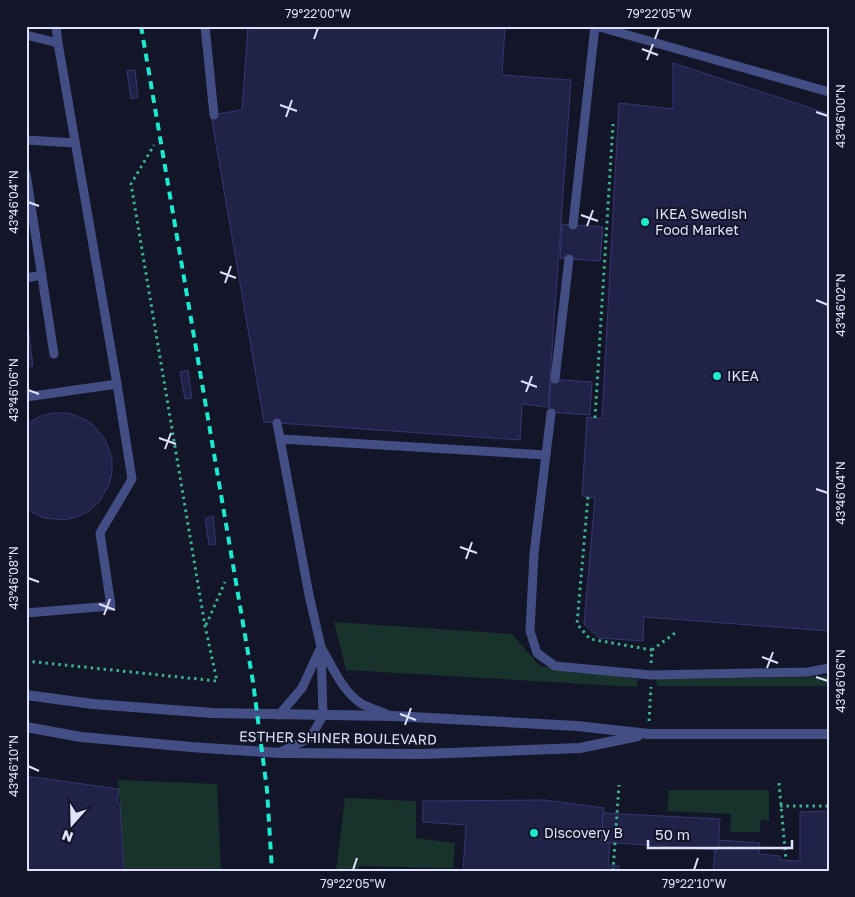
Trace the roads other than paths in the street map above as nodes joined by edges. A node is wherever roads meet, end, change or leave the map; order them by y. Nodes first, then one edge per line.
1 (56, 26) edge
2 (205, 26) edge
3 (595, 26) edge
4 (26, 35) edge
5 (58, 43) junction
6 (829, 92) edge
7 (214, 115) dead end
8 (26, 140) edge
9 (75, 143) junction
10 (26, 174) edge
11 (573, 225) dead end
12 (569, 258) dead end
13 (42, 275) junction
14 (26, 278) edge
15 (54, 354) dead end
16 (555, 379) dead end
17 (117, 384) junction
18 (26, 397) edge
19 (551, 412) dead end
20 (277, 423) dead end
21 (281, 438) junction
22 (546, 455) junction
23 (26, 614) edge
24 (321, 647) junction
25 (829, 668) edge
26 (26, 695) edge
27 (279, 715) junction
28 (324, 716) junction
29 (393, 716) junction
30 (26, 727) edge
31 (649, 734) junction
32 (829, 734) edge
33 (280, 752) junction

1 - 5 lane
2 - 7 lane
3 - 6 lane
3 - 11 lane
4 - 5 lane
5 - 9 lane
8 - 9 lane
9 - 17 lane
10 - 13 lane
12 - 16 lane
13 - 14 lane
13 - 15 lane
17 - 18 lane
17 - 23 lane
19 - 22 lane
20 - 21 lane
21 - 22 lane
21 - 24 lane
22 - 25 lane
24 - 27 lane
24 - 28 lane
24 - 29 lane
26 - 27 street, ESTHER SHINER BOULEVARD
27 - 28 street, ESTHER SHINER BOULEVARD
28 - 29 street, ESTHER SHINER BOULEVARD
28 - 33 lane
29 - 31 street, ESTHER SHINER BOULEVARD
30 - 33 street, ESTHER SHINER BOULEVARD
31 - 32 street, ESTHER SHINER BOULEVARD
31 - 33 street, ESTHER SHINER BOULEVARD

